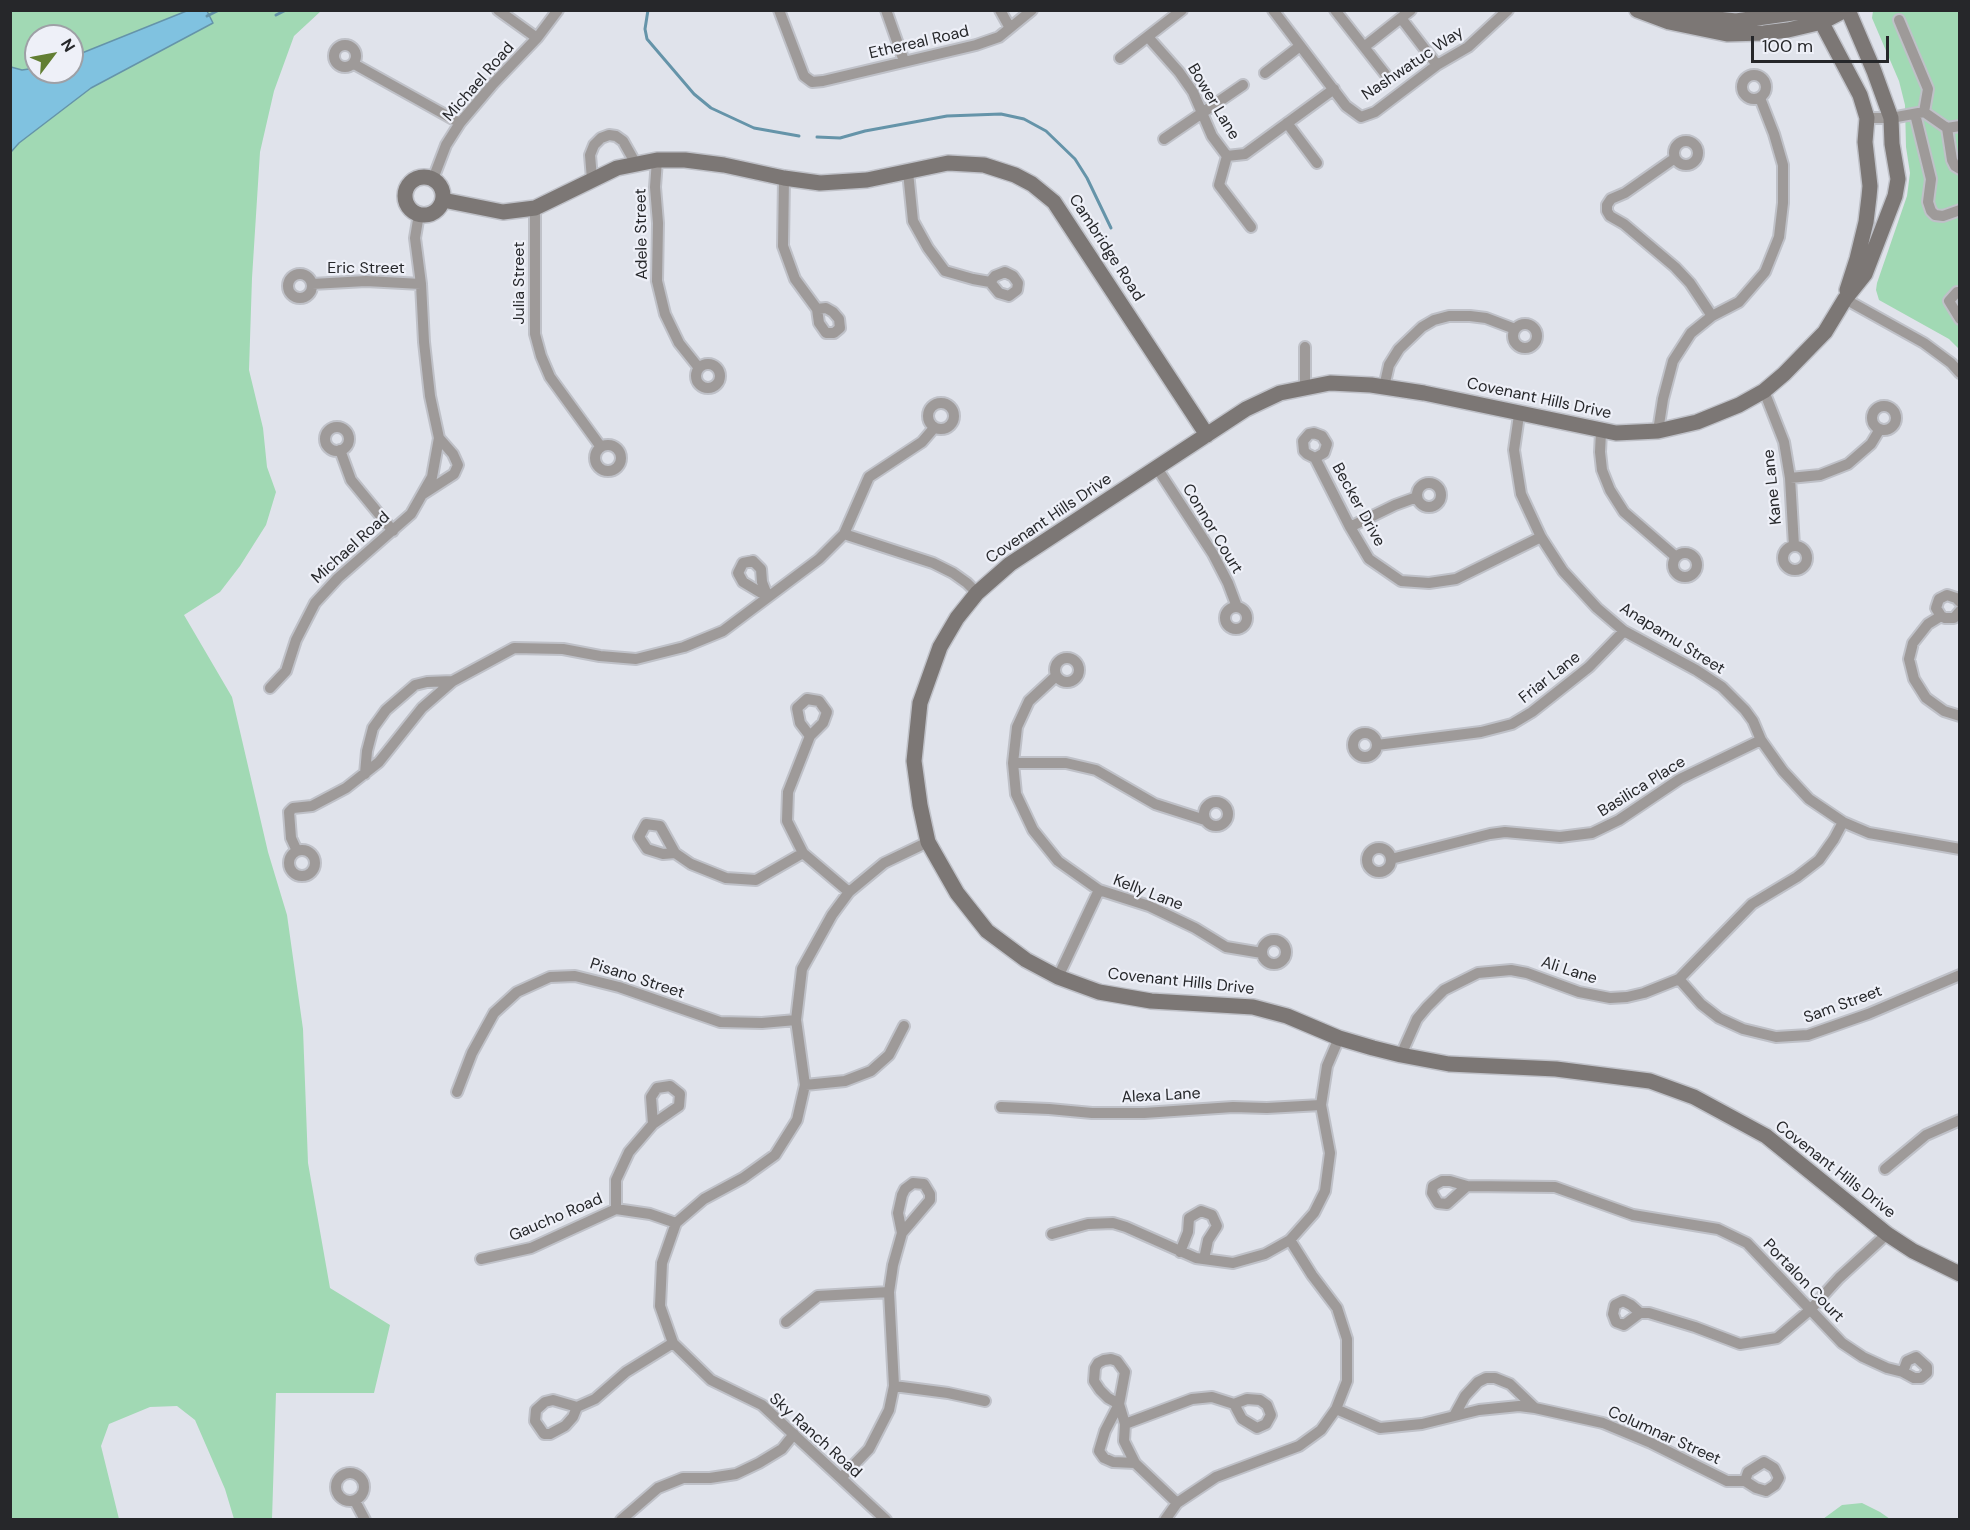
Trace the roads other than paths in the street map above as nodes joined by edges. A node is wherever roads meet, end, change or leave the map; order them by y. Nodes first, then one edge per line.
1 (498, 10) edge
2 (558, 10) edge
3 (779, 10) edge
4 (886, 10) edge
5 (1000, 10) edge
6 (1032, 10) edge
7 (1182, 10) edge
8 (1273, 10) edge
9 (1335, 10) edge
10 (1411, 10) edge
11 (1508, 10) edge
12 (1637, 10) edge
13 (1671, 10) edge
14 (1846, 10) edge
15 (1817, 14) edge
16 (1401, 18) junction
17 (1899, 20) dead end
18 (1010, 28) junction
19 (1148, 37) junction
20 (537, 38) junction
21 (1300, 46) junction
22 (1364, 47) junction
23 (1120, 58) dead end
24 (904, 61) junction
25 (354, 64) dead end
26 (1437, 65) junction
27 (1265, 73) dead end
28 (1386, 75) dead end
29 (1243, 85) dead end
30 (1334, 89) junction
31 (1760, 98) dead end
32 (1203, 112) junction
33 (1919, 113) junction
34 (1867, 118) junction
35 (1891, 118) junction
36 (460, 123) junction
37 (1287, 123) junction
38 (1959, 126) edge
39 (1947, 128) junction
40 (1164, 139) dead end
41 (1227, 156) junction
42 (1675, 158) dead end
43 (657, 160) junction
44 (1317, 163) dead end
45 (636, 164) junction
46 (1959, 169) edge
47 (908, 172) junction
48 (784, 178) junction
49 (433, 179) junction
50 (592, 179) junction
51 (1895, 196) junction
52 (1869, 197) junction
53 (442, 200) junction
54 (535, 208) junction
55 (1959, 210) edge
56 (419, 214) junction
57 (1251, 227) dead end
58 (990, 282) dead end
59 (312, 284) dead end
60 (421, 284) junction
61 (1959, 292) edge
62 (1845, 299) junction
63 (817, 309) dead end
64 (1712, 316) junction
65 (1959, 319) edge
66 (1515, 329) dead end
67 (1305, 347) dead end
68 (699, 368) dead end
69 (1959, 373) edge
70 (1384, 387) junction
71 (1305, 388) junction
72 (1764, 392) junction
73 (1519, 415) junction
74 (934, 428) dead end
75 (1880, 429) dead end
76 (1658, 431) junction
77 (1601, 432) junction
78 (1208, 435) junction
79 (439, 438) junction
80 (601, 447) dead end
81 (340, 450) dead end
82 (1315, 458) dead end
83 (1157, 468) junction
84 (1790, 478) junction
85 (422, 494) junction
86 (1417, 497) dead end
87 (1350, 527) junction
88 (393, 531) junction
89 (844, 534) junction
90 (1541, 537) junction
91 (1794, 546) dead end
92 (1676, 557) dead end
93 (977, 593) junction
94 (1959, 602) edge
95 (1237, 607) dead end
96 (1959, 611) edge
97 (1941, 616) junction
98 (1624, 631) junction
99 (1056, 676) dead end
100 (453, 681) junction
101 (270, 688) dead end
102 (1959, 716) edge
103 (810, 735) dead end
104 (1761, 740) junction
105 (1377, 744) dead end
106 (1013, 763) junction
107 (365, 774) junction
108 (1206, 820) dead end
109 (1843, 822) junction
110 (928, 842) junction
111 (1959, 849) edge
112 (297, 851) dead end
113 (675, 853) dead end
114 (803, 853) junction
115 (1391, 859) dead end
116 (1099, 890) junction
117 (849, 892) junction
118 (1262, 952) dead end
119 (1959, 975) edge
120 (1058, 977) junction
121 (1679, 979) junction
122 (796, 1020) junction
123 (904, 1026) dead end
124 (1339, 1038) junction
125 (1401, 1055) junction
126 (805, 1085) junction
127 (457, 1092) dead end
128 (1321, 1105) junction
129 (1001, 1107) dead end
130 (1959, 1120) edge
131 (653, 1124) dead end
132 (1885, 1169) dead end
133 (1467, 1186) dead end
134 (616, 1209) junction
135 (676, 1223) junction
136 (902, 1233) dead end
137 (1052, 1234) dead end
138 (1887, 1234) junction
139 (1290, 1240) junction
140 (1180, 1252) junction
141 (481, 1259) dead end
142 (1204, 1259) junction
143 (1959, 1274) edge
144 (889, 1292) junction
145 (1810, 1310) junction
146 (1640, 1313) dead end
147 (786, 1322) dead end
148 (673, 1343) junction
149 (1904, 1372) dead end
150 (894, 1386) junction
151 (985, 1401) dead end
152 (1234, 1404) dead end
153 (577, 1407) dead end
154 (1336, 1408) junction
155 (1535, 1408) junction
156 (1454, 1416) junction
157 (1125, 1424) junction
158 (794, 1434) junction
159 (1135, 1463) junction
160 (841, 1478) junction
161 (1745, 1481) dead end
162 (355, 1501) dead end
163 (1177, 1503) junction
164 (365, 1520) edge
165 (621, 1520) edge
166 (886, 1520) edge
167 (1166, 1520) edge

1 - 20 street
2 - 20 street, Michael Road
3 - 24 street, Ethereal Road
4 - 24 street
5 - 18 street
6 - 18 street, Ethereal Road
7 - 19 street
8 - 21 street
9 - 22 street
10 - 16 street
11 - 26 street, Nashwatuc Way
12 - 15 street
13 - 15 street
14 - 15 street
14 - 35 street, Covenant Hills Drive
15 - 34 street, Covenant Hills Drive
16 - 22 street
16 - 26 street
17 - 33 street
18 - 24 street, Ethereal Road
19 - 23 street
19 - 32 street, Bower Lane
20 - 36 street, Michael Road
21 - 27 street
21 - 30 street
22 - 28 street
25 - 36 street
26 - 30 street, Nashwatuc Way
29 - 32 street
30 - 37 street, Bower Lane
31 - 64 street
32 - 40 street
32 - 41 street, Bower Lane
33 - 35 street
33 - 39 street
33 - 55 street
34 - 35 street
34 - 52 street, Covenant Hills Drive
35 - 51 street, Covenant Hills Drive
36 - 49 street, Michael Road
37 - 41 street, Bower Lane
37 - 44 street
38 - 39 street
39 - 46 street
41 - 57 street, Bower Lane
42 - 64 street
43 - 45 street, Cambridge Road
43 - 48 street, Cambridge Road
43 - 68 street, Adele Street
45 - 50 street, Cambridge Road
45 - 50 street
47 - 48 street, Cambridge Road
47 - 58 street
47 - 78 street, Cambridge Road
48 - 63 street
49 - 53 street
49 - 56 street
50 - 54 street, Cambridge Road
51 - 52 street
51 - 62 street, Covenant Hills Drive
52 - 62 street, Covenant Hills Drive
53 - 54 street, Cambridge Road
53 - 56 street
54 - 80 street, Julia Street
56 - 60 street, Michael Road
59 - 60 street, Eric Street
60 - 79 street, Michael Road
61 - 65 street
62 - 69 street
62 - 72 street, Covenant Hills Drive
64 - 76 street
66 - 70 street
67 - 71 street
70 - 71 street, Covenant Hills Drive
70 - 73 street, Covenant Hills Drive
71 - 78 street, Covenant Hills Drive
72 - 76 street, Covenant Hills Drive
72 - 84 street, Kane Lane
73 - 77 street, Covenant Hills Drive
73 - 90 street, Anapamu Street
74 - 89 street
75 - 84 street
76 - 77 street, Covenant Hills Drive
77 - 92 street
78 - 83 street, Covenant Hills Drive
79 - 85 street, Michael Road
79 - 85 street, Michael Road
81 - 88 street
82 - 87 street, Becker Drive
83 - 93 street, Covenant Hills Drive
83 - 95 street, Connor Court
84 - 91 street, Kane Lane
85 - 88 street, Michael Road
86 - 87 street
87 - 90 street, Becker Drive
88 - 101 street, Michael Road
89 - 93 street
89 - 100 street
90 - 98 street, Anapamu Street
93 - 110 street, Covenant Hills Drive
94 - 97 street
96 - 97 street
97 - 102 street
98 - 104 street, Anapamu Street
98 - 105 street, Friar Lane
99 - 106 street, Kelly Lane
100 - 107 street
100 - 107 street
103 - 114 street
104 - 109 street, Anapamu Street
104 - 115 street, Basilica Place
106 - 108 street
106 - 116 street, Kelly Lane
107 - 112 street
109 - 111 street, Anapamu Street
109 - 121 street, Ali Lane
110 - 117 street
110 - 120 street, Covenant Hills Drive
113 - 114 street
114 - 117 street
116 - 118 street, Kelly Lane
116 - 120 street
117 - 122 street
119 - 121 street, Sam Street
120 - 124 street, Covenant Hills Drive
121 - 125 street, Ali Lane
122 - 126 street
122 - 127 street, Pisano Street
123 - 126 street
124 - 125 street, Covenant Hills Drive
124 - 128 street
125 - 138 street, Covenant Hills Drive
126 - 135 street
128 - 129 street, Alexa Lane
128 - 139 street
130 - 132 street
131 - 134 street
133 - 145 street, Portalon Court
134 - 135 street, Gaucho Road
134 - 141 street, Gaucho Road
135 - 148 street, Sky Ranch Road
136 - 144 street
137 - 140 street
138 - 143 street, Covenant Hills Drive
138 - 145 street
139 - 142 street
139 - 154 street
140 - 142 street
140 - 142 street
144 - 147 street
144 - 150 street
145 - 146 street
145 - 149 street, Portalon Court
148 - 153 street
148 - 158 street, Sky Ranch Road
150 - 151 street
150 - 160 street
152 - 157 street
154 - 156 street, Columnar Street
154 - 163 street
155 - 156 street, Columnar Street
155 - 156 street
155 - 161 street, Columnar Street
157 - 159 street
157 - 159 street
158 - 160 street, Sky Ranch Road
158 - 165 street
159 - 163 street
160 - 166 street, Sky Ranch Road
162 - 164 street
163 - 167 street

